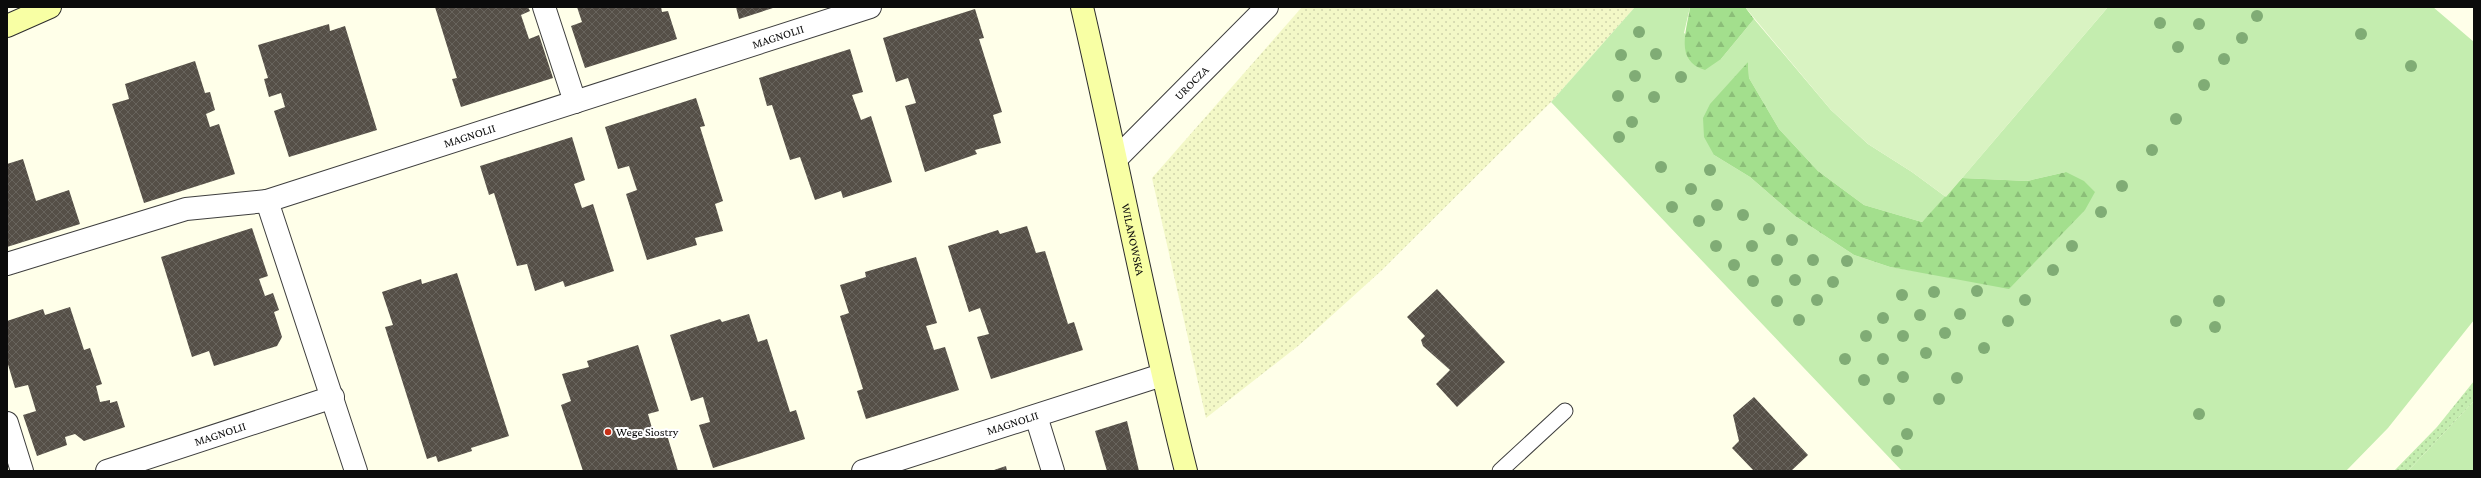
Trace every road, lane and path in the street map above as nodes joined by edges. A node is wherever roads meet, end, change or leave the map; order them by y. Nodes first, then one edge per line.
1 (50, 7) edge
2 (544, 7) edge
3 (1082, 7) edge
4 (1268, 7) edge
5 (861, 8) edge
6 (7, 26) edge
7 (575, 102) junction
8 (1117, 158) junction
9 (267, 201) junction
10 (7, 264) edge
11 (1162, 375) junction
12 (333, 397) junction
13 (1565, 411) dead end
14 (1036, 416) junction
15 (7, 423) edge
16 (22, 471) edge
17 (107, 471) edge
18 (356, 471) edge
19 (862, 471) edge
20 (1053, 471) edge
21 (1186, 471) edge
22 (1500, 471) edge

1 - 6 street
2 - 7 street
3 - 8 street, WILANOWSKA
4 - 8 street, UROCZA
5 - 7 street, MAGNOLII
7 - 9 street, MAGNOLII
8 - 11 street, WILANOWSKA
9 - 10 street, MAGNOLII
9 - 12 street
11 - 14 street, MAGNOLII
11 - 21 street, WILANOWSKA
12 - 17 street, MAGNOLII
12 - 18 street
13 - 22 lane
14 - 19 street, MAGNOLII
14 - 20 street
15 - 16 street

